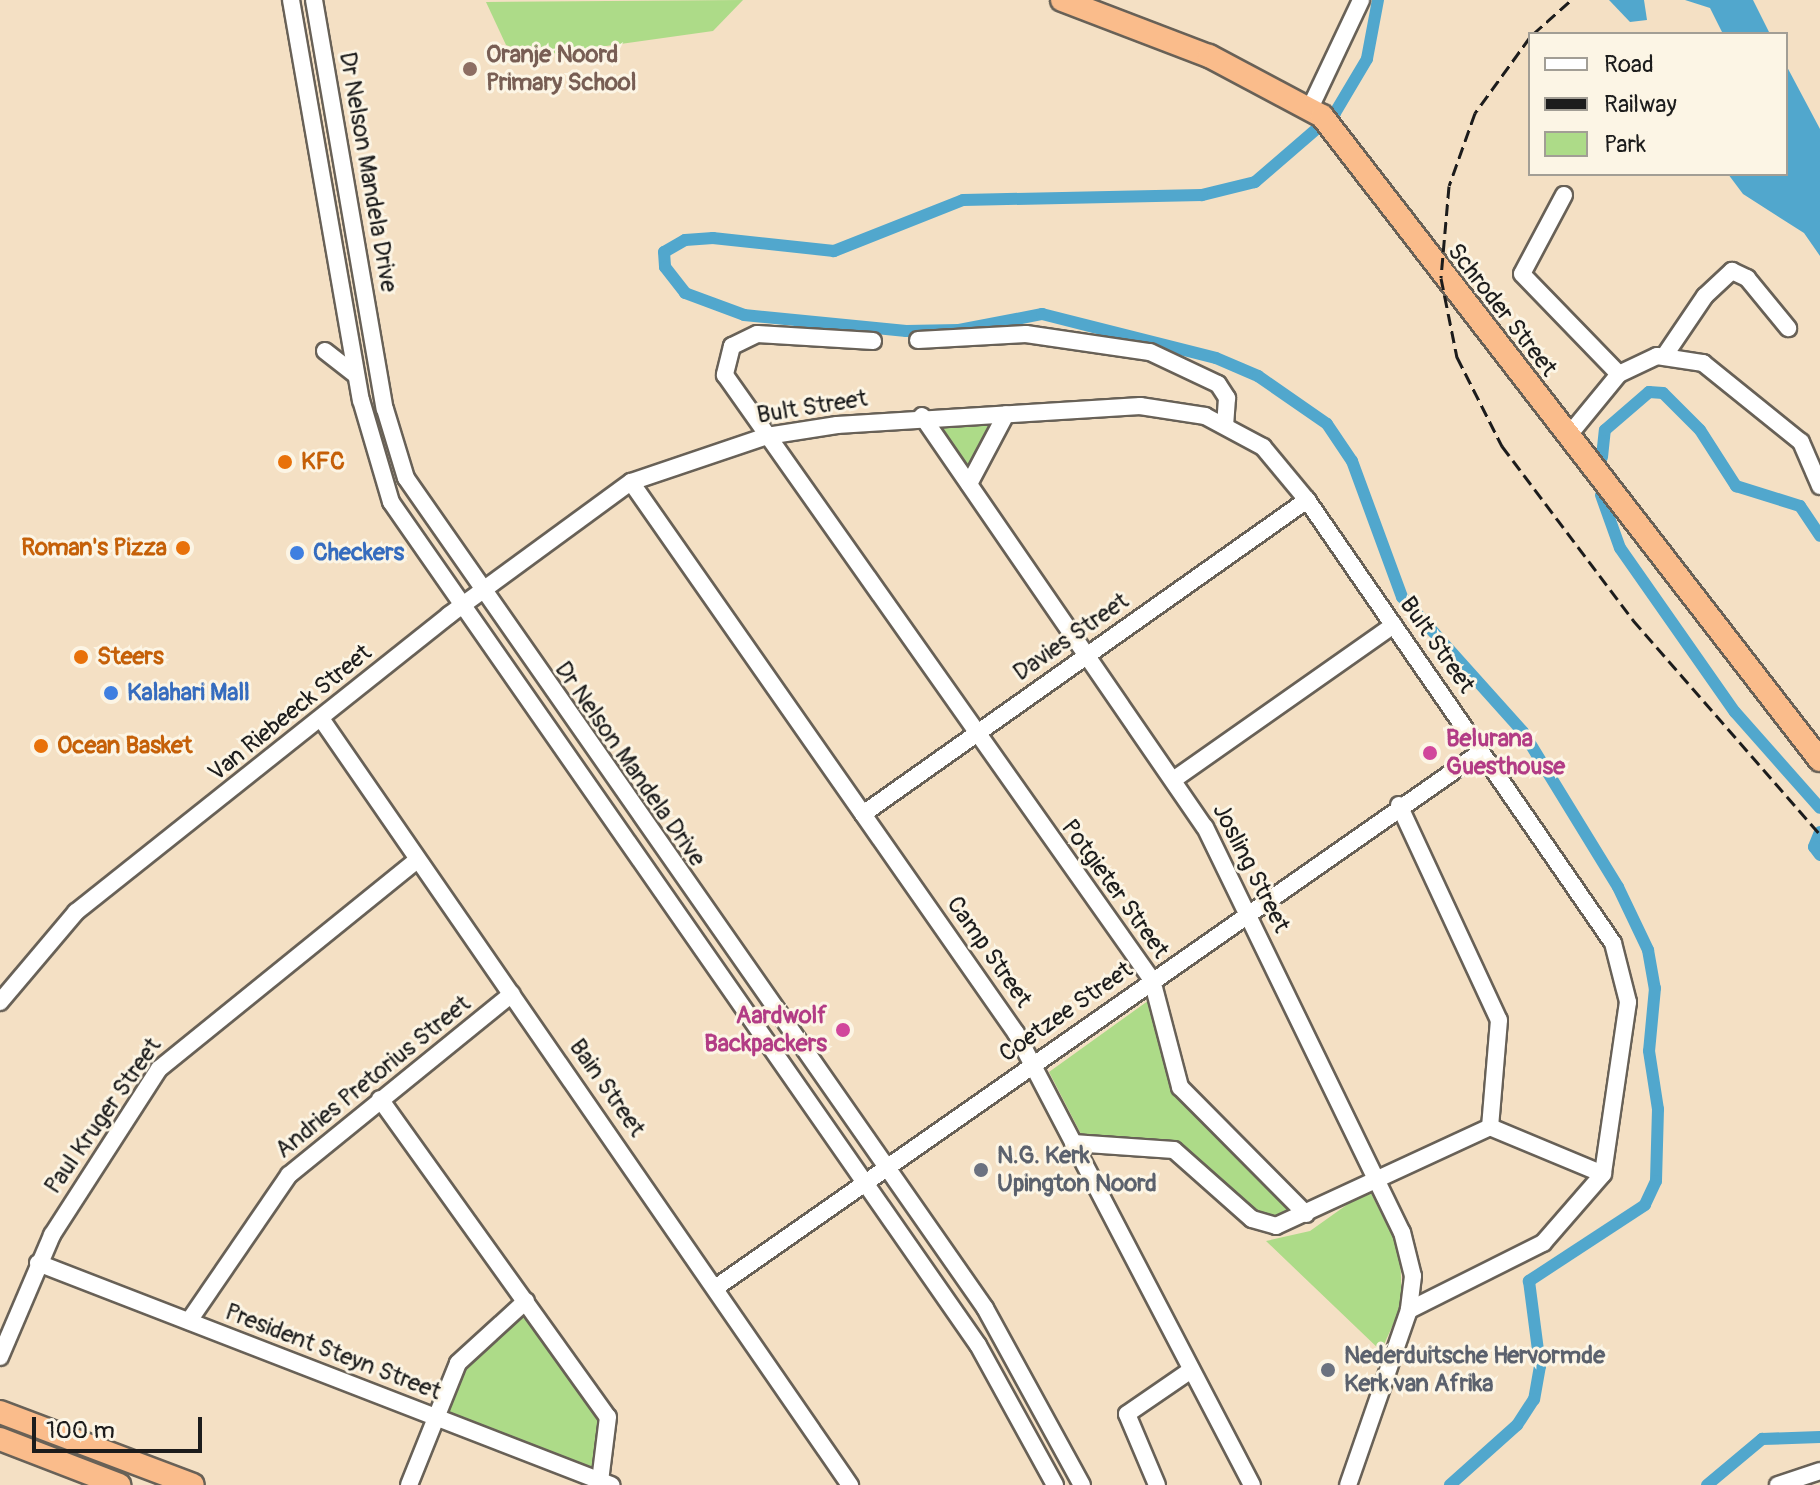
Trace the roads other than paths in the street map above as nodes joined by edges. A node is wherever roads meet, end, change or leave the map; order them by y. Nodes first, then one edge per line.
1 (291, 0) edge
2 (314, 0) edge
3 (1062, 0) edge
4 (1361, 0) edge
5 (1322, 116) junction
6 (1564, 195) dead end
7 (366, 298) junction
8 (1788, 328) dead end
9 (351, 339) junction
10 (918, 340) dead end
11 (873, 341) dead end
12 (325, 351) dead end
13 (1665, 355) junction
14 (379, 374) junction
15 (1619, 374) junction
16 (357, 377) junction
17 (1006, 414) junction
18 (922, 416) junction
19 (1225, 425) junction
20 (767, 436) junction
21 (1568, 436) junction
22 (631, 482) junction
23 (969, 484) junction
24 (1820, 486) edge
25 (1307, 500) junction
26 (480, 592) junction
27 (459, 607) junction
28 (1394, 625) junction
29 (1090, 652) junction
30 (322, 720) junction
31 (974, 735) junction
32 (1481, 752) junction
33 (1820, 760) edge
34 (1176, 778) junction
35 (1399, 805) junction
36 (863, 814) junction
37 (417, 860) junction
38 (1246, 913) junction
39 (1152, 980) junction
40 (512, 994) junction
41 (0, 1002) edge
42 (1034, 1064) junction
43 (380, 1099) junction
44 (1490, 1127) junction
45 (1073, 1143) junction
46 (884, 1171) junction
47 (1603, 1174) junction
48 (1377, 1177) junction
49 (864, 1184) junction
50 (1306, 1214) junction
51 (38, 1263) junction
52 (718, 1286) junction
53 (526, 1301) junction
54 (1409, 1310) junction
55 (189, 1321) junction
56 (0, 1357) edge
57 (1191, 1370) junction
58 (0, 1412) edge
59 (433, 1416) junction
60 (0, 1439) edge
61 (1820, 1471) edge
62 (605, 1483) edge
63 (119, 1485) edge
64 (193, 1485) edge
65 (409, 1485) edge
66 (850, 1485) edge
67 (1055, 1485) edge
68 (1082, 1485) edge
69 (1157, 1485) edge
70 (1252, 1485) edge
71 (1348, 1485) edge
72 (1778, 1485) edge

1 - 9 street, Dr Nelson Mandela Drive
2 - 7 street, Dr Nelson Mandela Drive
3 - 5 highway, Schroder Street
4 - 5 street
5 - 21 highway, Schroder Street
6 - 15 street
7 - 9 street
7 - 14 street, Dr Nelson Mandela Drive
8 - 13 street
9 - 14 street
9 - 16 street, Dr Nelson Mandela Drive
10 - 19 street
11 - 20 street, Potgieter Street
12 - 16 street
13 - 15 street
13 - 24 street
14 - 26 street, Dr Nelson Mandela Drive
15 - 21 street
16 - 27 street, Dr Nelson Mandela Drive
17 - 18 street, Bult Street
17 - 19 street, Bult Street
17 - 23 street
18 - 20 street, Bult Street
18 - 23 street, Josling Street
19 - 25 street, Bult Street
20 - 22 street, Bult Street
20 - 31 street, Potgieter Street
21 - 33 highway, Schroder Street
22 - 26 street, Van Riebeeck Street
22 - 36 street, Camp Street
23 - 29 street, Josling Street
25 - 28 street, Bult Street
25 - 29 street, Davies Street
26 - 27 street, Van Riebeeck Street
26 - 46 street, Dr Nelson Mandela Drive
27 - 30 street, Van Riebeeck Street
27 - 49 street, Dr Nelson Mandela Drive
28 - 32 street, Bult Street
28 - 34 street
29 - 31 street, Davies Street
29 - 34 street, Josling Street
30 - 37 street, Bain Street
30 - 41 street, Van Riebeeck Street
31 - 36 street, Davies Street
31 - 39 street, Potgieter Street
32 - 35 street, Coetzee Street
32 - 47 street, Bult Street
34 - 38 street, Josling Street
35 - 38 street, Coetzee Street
35 - 44 street
36 - 42 street, Camp Street
37 - 40 street, Bain Street
37 - 51 street, Paul Kruger Street
38 - 39 street, Coetzee Street
38 - 48 street, Josling Street
39 - 42 street, Coetzee Street
39 - 50 street, Potgieter Street
40 - 43 street, Andries Pretorius Street
40 - 52 street, Bain Street
42 - 45 street, Camp Street
42 - 46 street, Coetzee Street
43 - 53 street
43 - 55 street, Andries Pretorius Street
44 - 47 street
44 - 48 street
45 - 50 street
45 - 57 street, Camp Street
46 - 49 street, Coetzee Street
46 - 68 street, Dr Nelson Mandela Drive
47 - 54 street
48 - 50 street
48 - 54 street, Josling Street
49 - 52 street, Coetzee Street
49 - 67 street, Dr Nelson Mandela Drive
51 - 55 street, President Steyn Street
51 - 56 street, Paul Kruger Street
52 - 66 street, Bain Street
53 - 59 street
53 - 62 street
54 - 71 street
55 - 59 street, President Steyn Street
57 - 69 street
57 - 70 street, Camp Street
58 - 64 highway
59 - 62 street, President Steyn Street
59 - 65 street
60 - 63 highway
61 - 72 street

